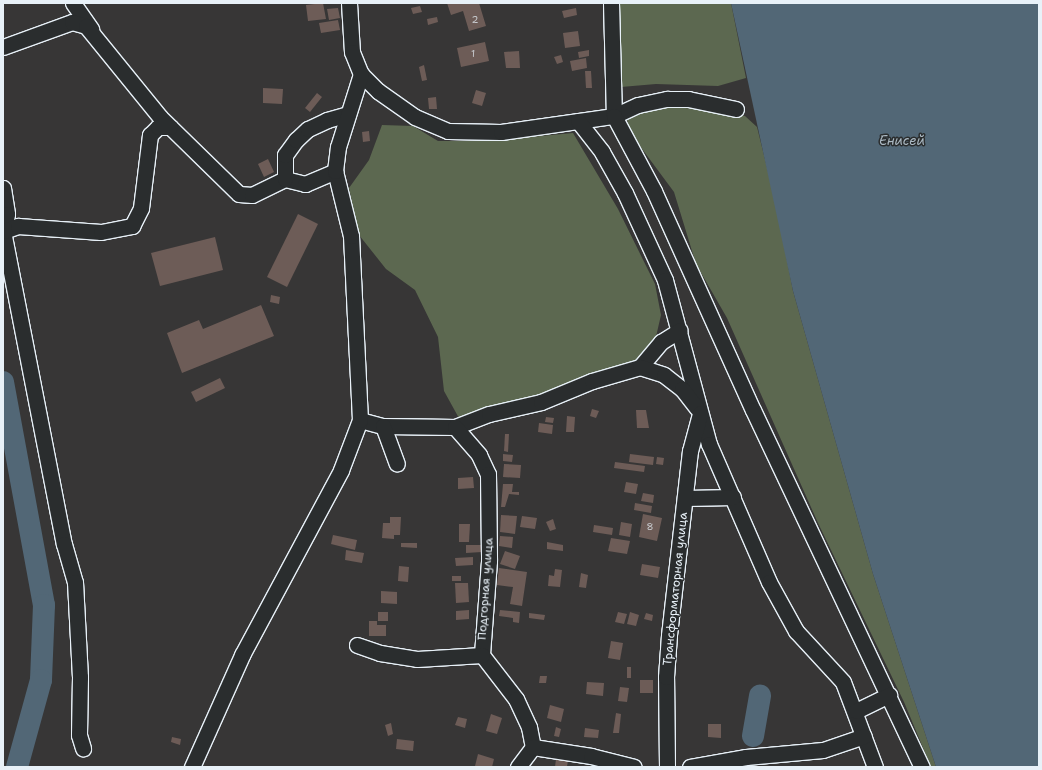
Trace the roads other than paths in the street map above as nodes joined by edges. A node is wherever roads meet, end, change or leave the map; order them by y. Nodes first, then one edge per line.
1 (73, 3) edge
2 (349, 3) edge
3 (611, 3) edge
4 (91, 30) junction
5 (3, 47) edge
6 (361, 74) junction
7 (736, 109) dead end
8 (348, 114) junction
9 (614, 116) junction
10 (578, 121) junction
11 (170, 127) junction
12 (335, 171) junction
13 (285, 179) junction
14 (3, 188) edge
15 (3, 231) edge
16 (680, 330) junction
17 (640, 367) junction
18 (700, 412) junction
19 (360, 420) junction
20 (384, 426) junction
21 (455, 426) junction
22 (397, 464) dead end
23 (733, 496) junction
24 (685, 498) junction
25 (357, 645) dead end
26 (482, 655) junction
27 (889, 695) junction
28 (856, 711) junction
29 (864, 736) junction
30 (83, 748) dead end
31 (533, 748) junction
32 (192, 767) edge
33 (518, 767) edge
34 (634, 767) edge
35 (667, 767) edge
36 (690, 767) edge
37 (875, 767) edge
38 (922, 767) edge

1 - 4 street
2 - 6 street
3 - 9 street
4 - 5 street
4 - 11 street
6 - 8 street
6 - 10 street
7 - 9 street
8 - 12 street
8 - 13 street
9 - 10 street
9 - 27 street
10 - 16 street
11 - 13 street
11 - 15 street
12 - 13 street
12 - 19 street
14 - 15 street
15 - 30 street
16 - 17 street
16 - 18 street
17 - 18 street
17 - 21 street
18 - 23 street
18 - 24 street, Трансформаторная улица
19 - 20 street
19 - 32 street
20 - 21 street
20 - 22 street
21 - 26 street, Подгорная улица
23 - 24 street
23 - 28 street
24 - 35 street, Трансформаторная улица
25 - 26 street
26 - 31 street, Подгорная улица
27 - 28 street
27 - 38 street
28 - 29 street
29 - 36 street
29 - 37 street
31 - 33 street
31 - 34 street

